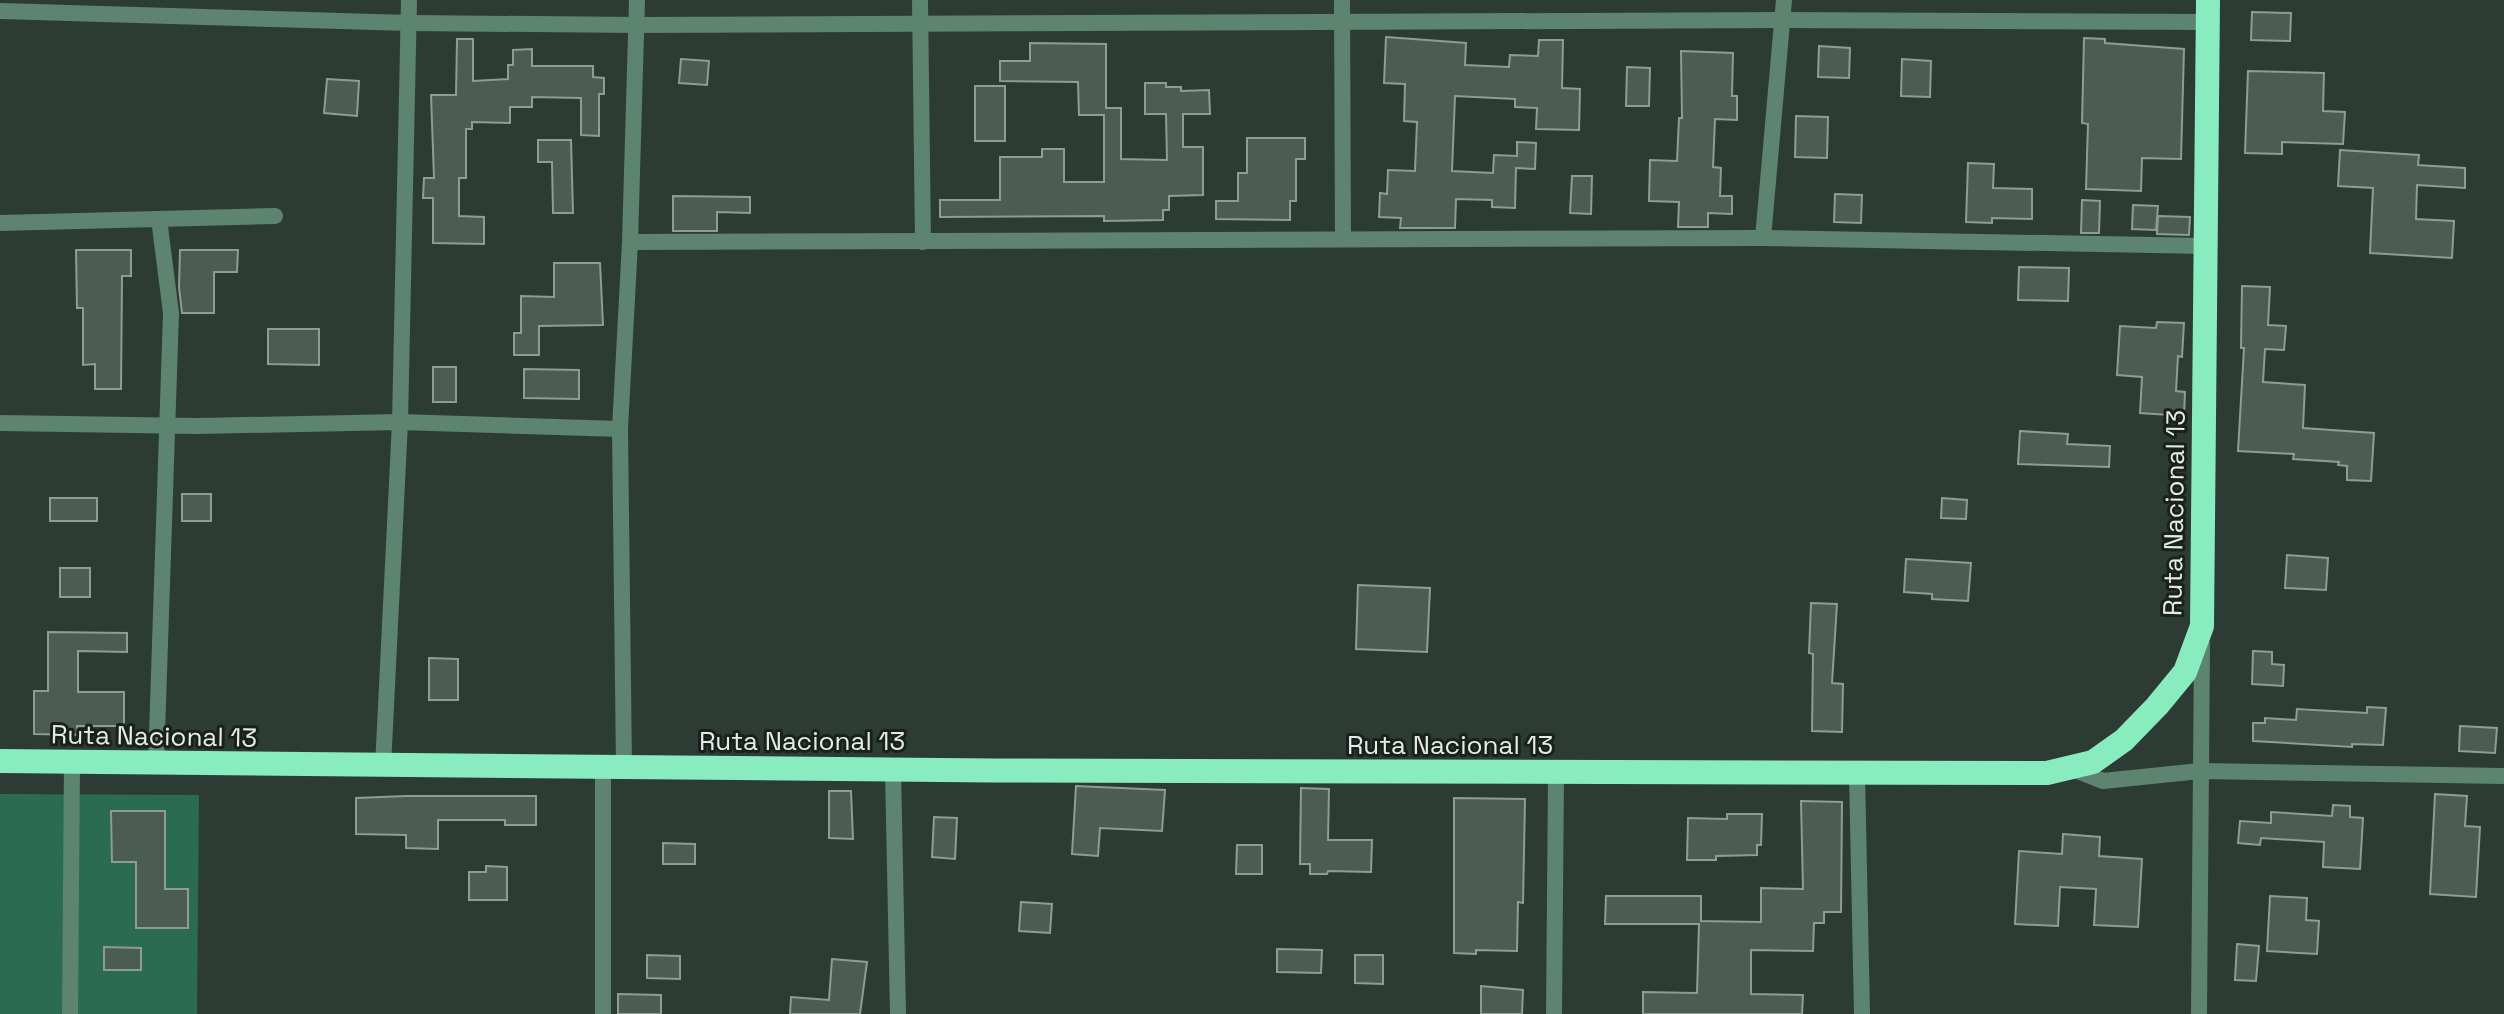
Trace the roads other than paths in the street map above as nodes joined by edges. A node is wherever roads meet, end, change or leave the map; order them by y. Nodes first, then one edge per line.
1 (409, 0) edge
2 (637, 0) edge
3 (920, 0) edge
4 (1342, 0) edge
5 (1784, 0) edge
6 (0, 11) edge
7 (2208, 11) edge
8 (1783, 20) junction
9 (410, 23) junction
10 (1342, 23) junction
11 (920, 24) junction
12 (636, 25) junction
13 (275, 216) dead end
14 (159, 219) junction
15 (0, 223) edge
16 (1763, 238) junction
17 (1343, 239) junction
18 (630, 242) junction
19 (923, 242) junction
20 (2206, 246) junction
21 (400, 422) junction
22 (0, 423) edge
23 (167, 426) junction
24 (620, 429) junction
25 (2202, 626) junction
26 (0, 761) edge
27 (72, 762) junction
28 (156, 764) junction
29 (383, 767) junction
30 (614, 768) junction
31 (2068, 768) junction
32 (893, 770) junction
33 (2200, 771) junction
34 (1857, 773) junction
35 (1556, 774) junction
36 (2504, 776) edge
37 (70, 1014) edge
38 (603, 1014) edge
39 (898, 1014) edge
40 (1554, 1014) edge
41 (1862, 1014) edge
42 (2199, 1014) edge

1 - 9 street
2 - 12 street
3 - 11 street
4 - 10 street
5 - 8 street
6 - 9 street
7 - 8 street
7 - 20 highway, Ruta Nacional 13
8 - 10 street
8 - 16 street
9 - 12 street
9 - 21 street
10 - 11 street
10 - 17 street
11 - 12 street
11 - 19 street
12 - 18 street
13 - 14 street
14 - 15 street
14 - 23 street
16 - 17 street
16 - 20 street
17 - 19 street
18 - 19 street
18 - 24 street
20 - 25 highway, Ruta Nacional 13
21 - 23 street
21 - 24 street
21 - 29 street
22 - 23 street
23 - 28 street
24 - 30 street
25 - 31 highway, Ruta Nacional 13
25 - 33 street
26 - 27 highway, Ruta Nacional 13
27 - 28 highway, Ruta Nacional 13
27 - 37 street
28 - 29 highway, Ruta Nacional 13
29 - 30 highway, Ruta Nacional 13
30 - 32 highway, Ruta Nacional 13
30 - 38 street
31 - 33 street
31 - 34 highway, Ruta Nacional 13
32 - 35 highway, Ruta Nacional 13
32 - 39 street
33 - 36 street
33 - 42 street
34 - 35 highway, Ruta Nacional 13
34 - 41 street
35 - 40 street

